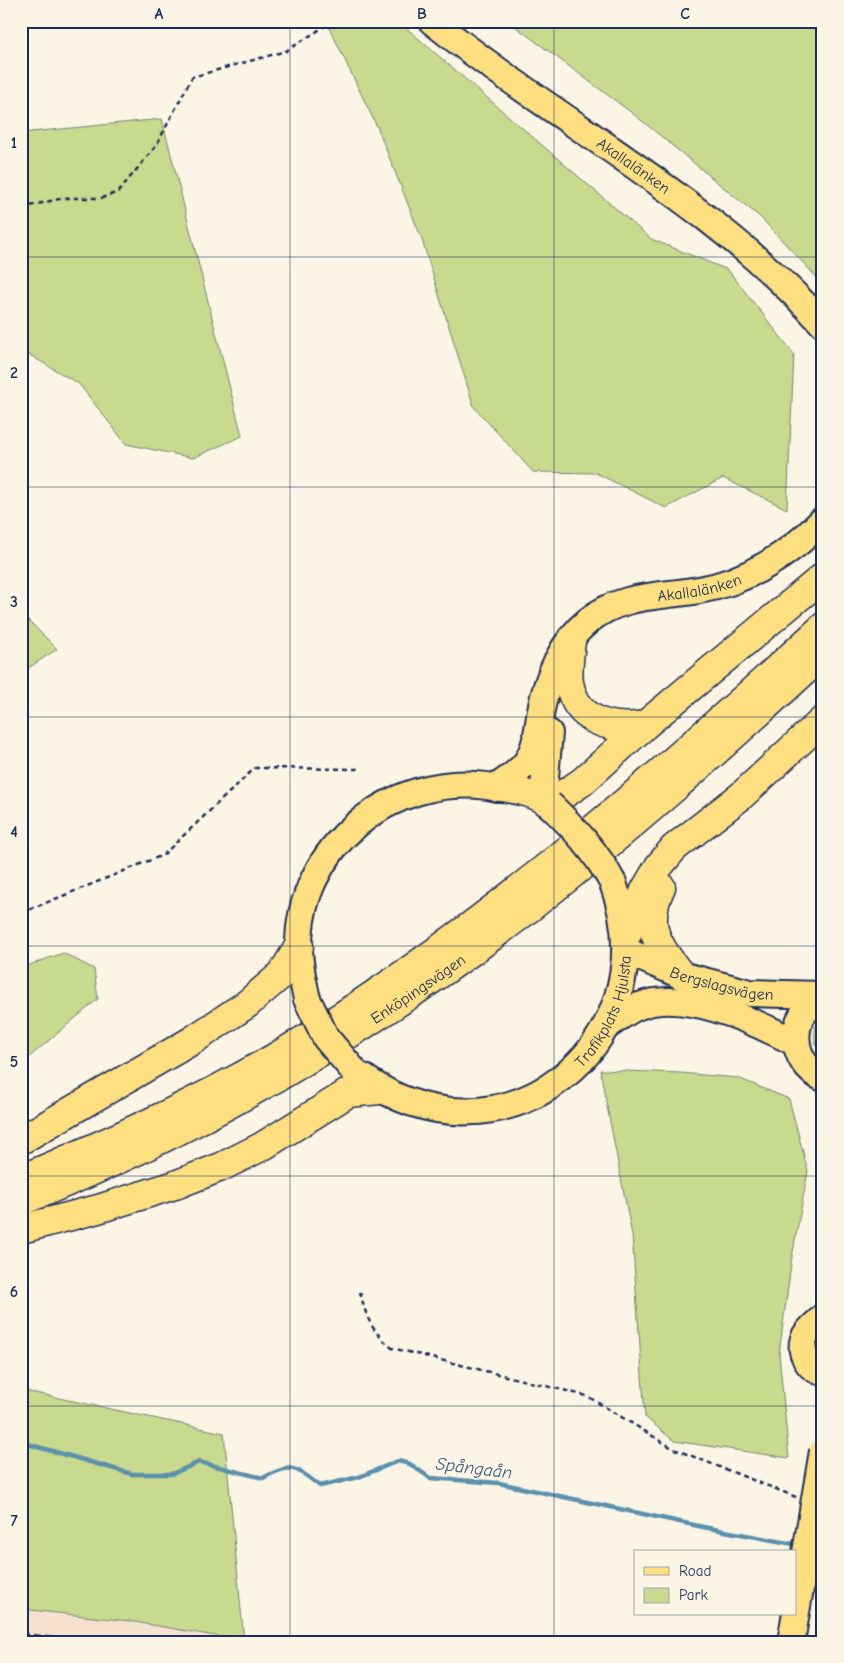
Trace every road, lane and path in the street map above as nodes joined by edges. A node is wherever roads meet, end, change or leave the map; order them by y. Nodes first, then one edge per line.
1 (333, 21) edge
2 (432, 21) edge
3 (21, 208) edge
4 (823, 324) edge
5 (823, 520) edge
6 (823, 577) edge
7 (823, 627) edge
8 (571, 640) junction
9 (823, 654) edge
10 (761, 697) junction
11 (823, 720) edge
12 (645, 724) junction
13 (359, 769) dead end
14 (496, 788) junction
15 (546, 802) junction
16 (704, 827) junction
17 (21, 913) edge
18 (626, 944) junction
19 (299, 946) junction
20 (681, 975) junction
21 (823, 995) edge
22 (823, 999) edge
23 (606, 1026) junction
24 (796, 1042) junction
25 (820, 1084) edge
26 (380, 1090) junction
27 (21, 1140) edge
28 (21, 1179) edge
29 (21, 1201) edge
30 (21, 1229) edge
31 (360, 1292) dead end
32 (821, 1321) edge
33 (822, 1378) edge
34 (823, 1451) edge
35 (798, 1498) dead end
36 (792, 1642) edge

1 - 3 path
2 - 4 main road, Akallalänken
5 - 8 main road, Akallalänken
6 - 12 highway
7 - 10 highway
8 - 12 highway
8 - 14 main road, Akallalänken
8 - 15 main road, Akallalänken
9 - 10 highway
10 - 28 highway, Enköpingsvägen
10 - 29 highway, Enköpingsvägen
11 - 16 highway
12 - 15 highway
13 - 17 path
14 - 15 main road, Trafikplats Hjulsta
14 - 19 main road, Trafikplats Hjulsta
15 - 18 main road, Trafikplats Hjulsta, bridge
16 - 18 highway
16 - 20 highway
18 - 20 main road, Bergslagsvägen
18 - 23 main road, Trafikplats Hjulsta
19 - 26 main road, Trafikplats Hjulsta, bridge
19 - 27 highway
20 - 21 main road, Bergslagsvägen
22 - 24 main road
23 - 24 main road, Bergslagsvägen
23 - 26 main road, Trafikplats Hjulsta
24 - 25 main road
26 - 30 highway
31 - 35 path
32 - 33 main road
34 - 36 main road, bridge

